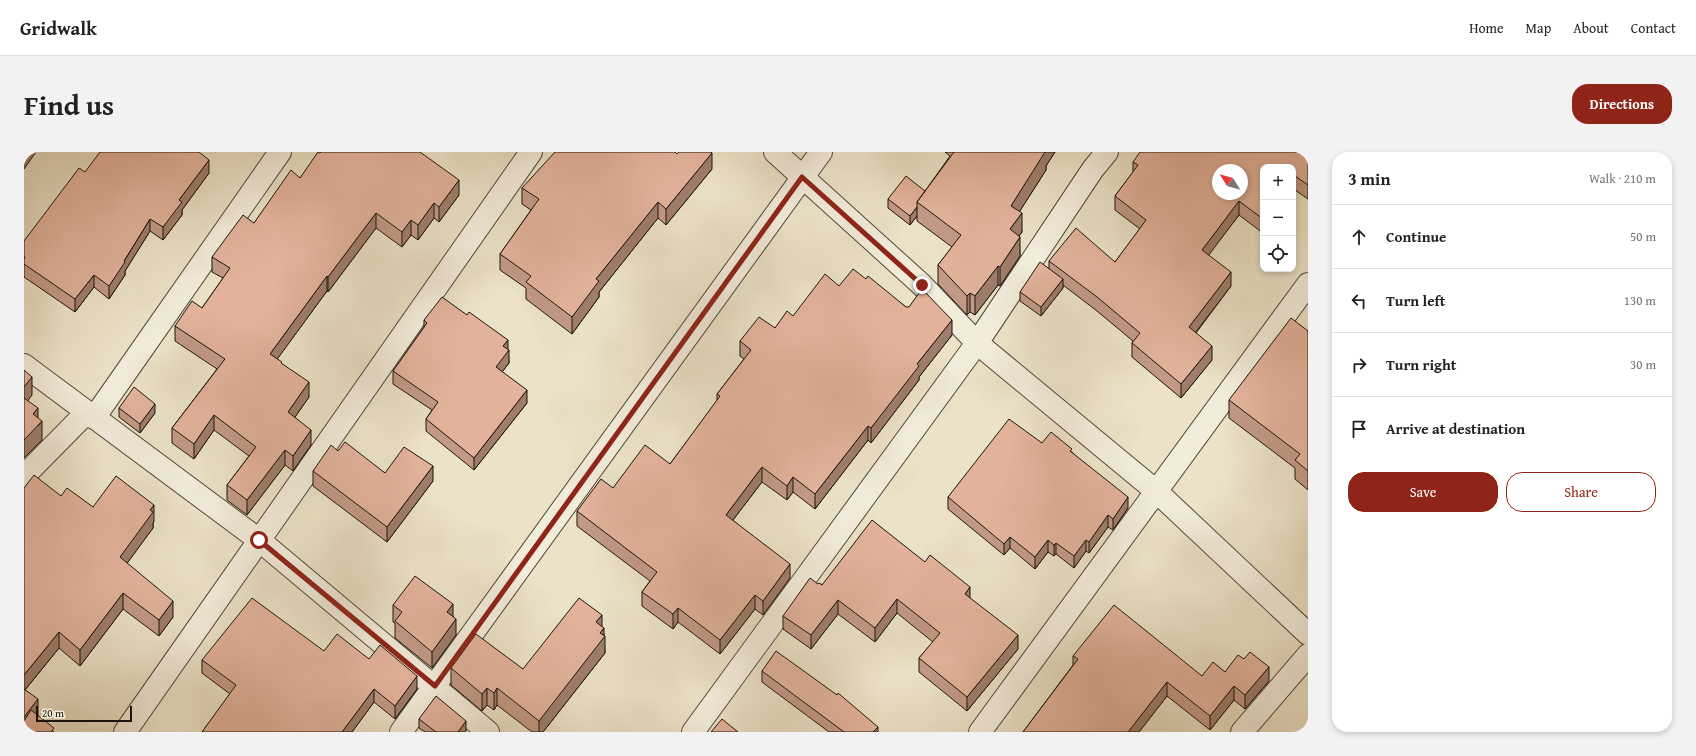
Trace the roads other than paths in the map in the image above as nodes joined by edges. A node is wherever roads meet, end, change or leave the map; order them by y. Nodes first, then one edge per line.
1 (280, 152) edge
2 (531, 152) edge
3 (775, 152) edge
4 (820, 152) edge
5 (1106, 152) edge
6 (802, 177) junction
7 (1308, 284) edge
8 (977, 343) junction
9 (24, 365) edge
10 (90, 415) junction
11 (24, 476) edge
12 (1156, 491) junction
13 (259, 540) junction
14 (1308, 634) edge
15 (1308, 655) edge
16 (435, 686) junction
17 (125, 732) edge
18 (400, 732) edge
19 (488, 732) edge
20 (693, 732) edge
21 (980, 732) edge
22 (1242, 732) edge

1 - 10 street
2 - 13 street
3 - 6 street
4 - 6 street
5 - 8 street
6 - 8 street
6 - 16 street
7 - 12 street
8 - 12 street
8 - 20 street
9 - 10 street
10 - 11 street
10 - 13 street
12 - 14 street
12 - 21 street
13 - 16 street
13 - 17 street
15 - 22 street
16 - 18 street
16 - 19 street

